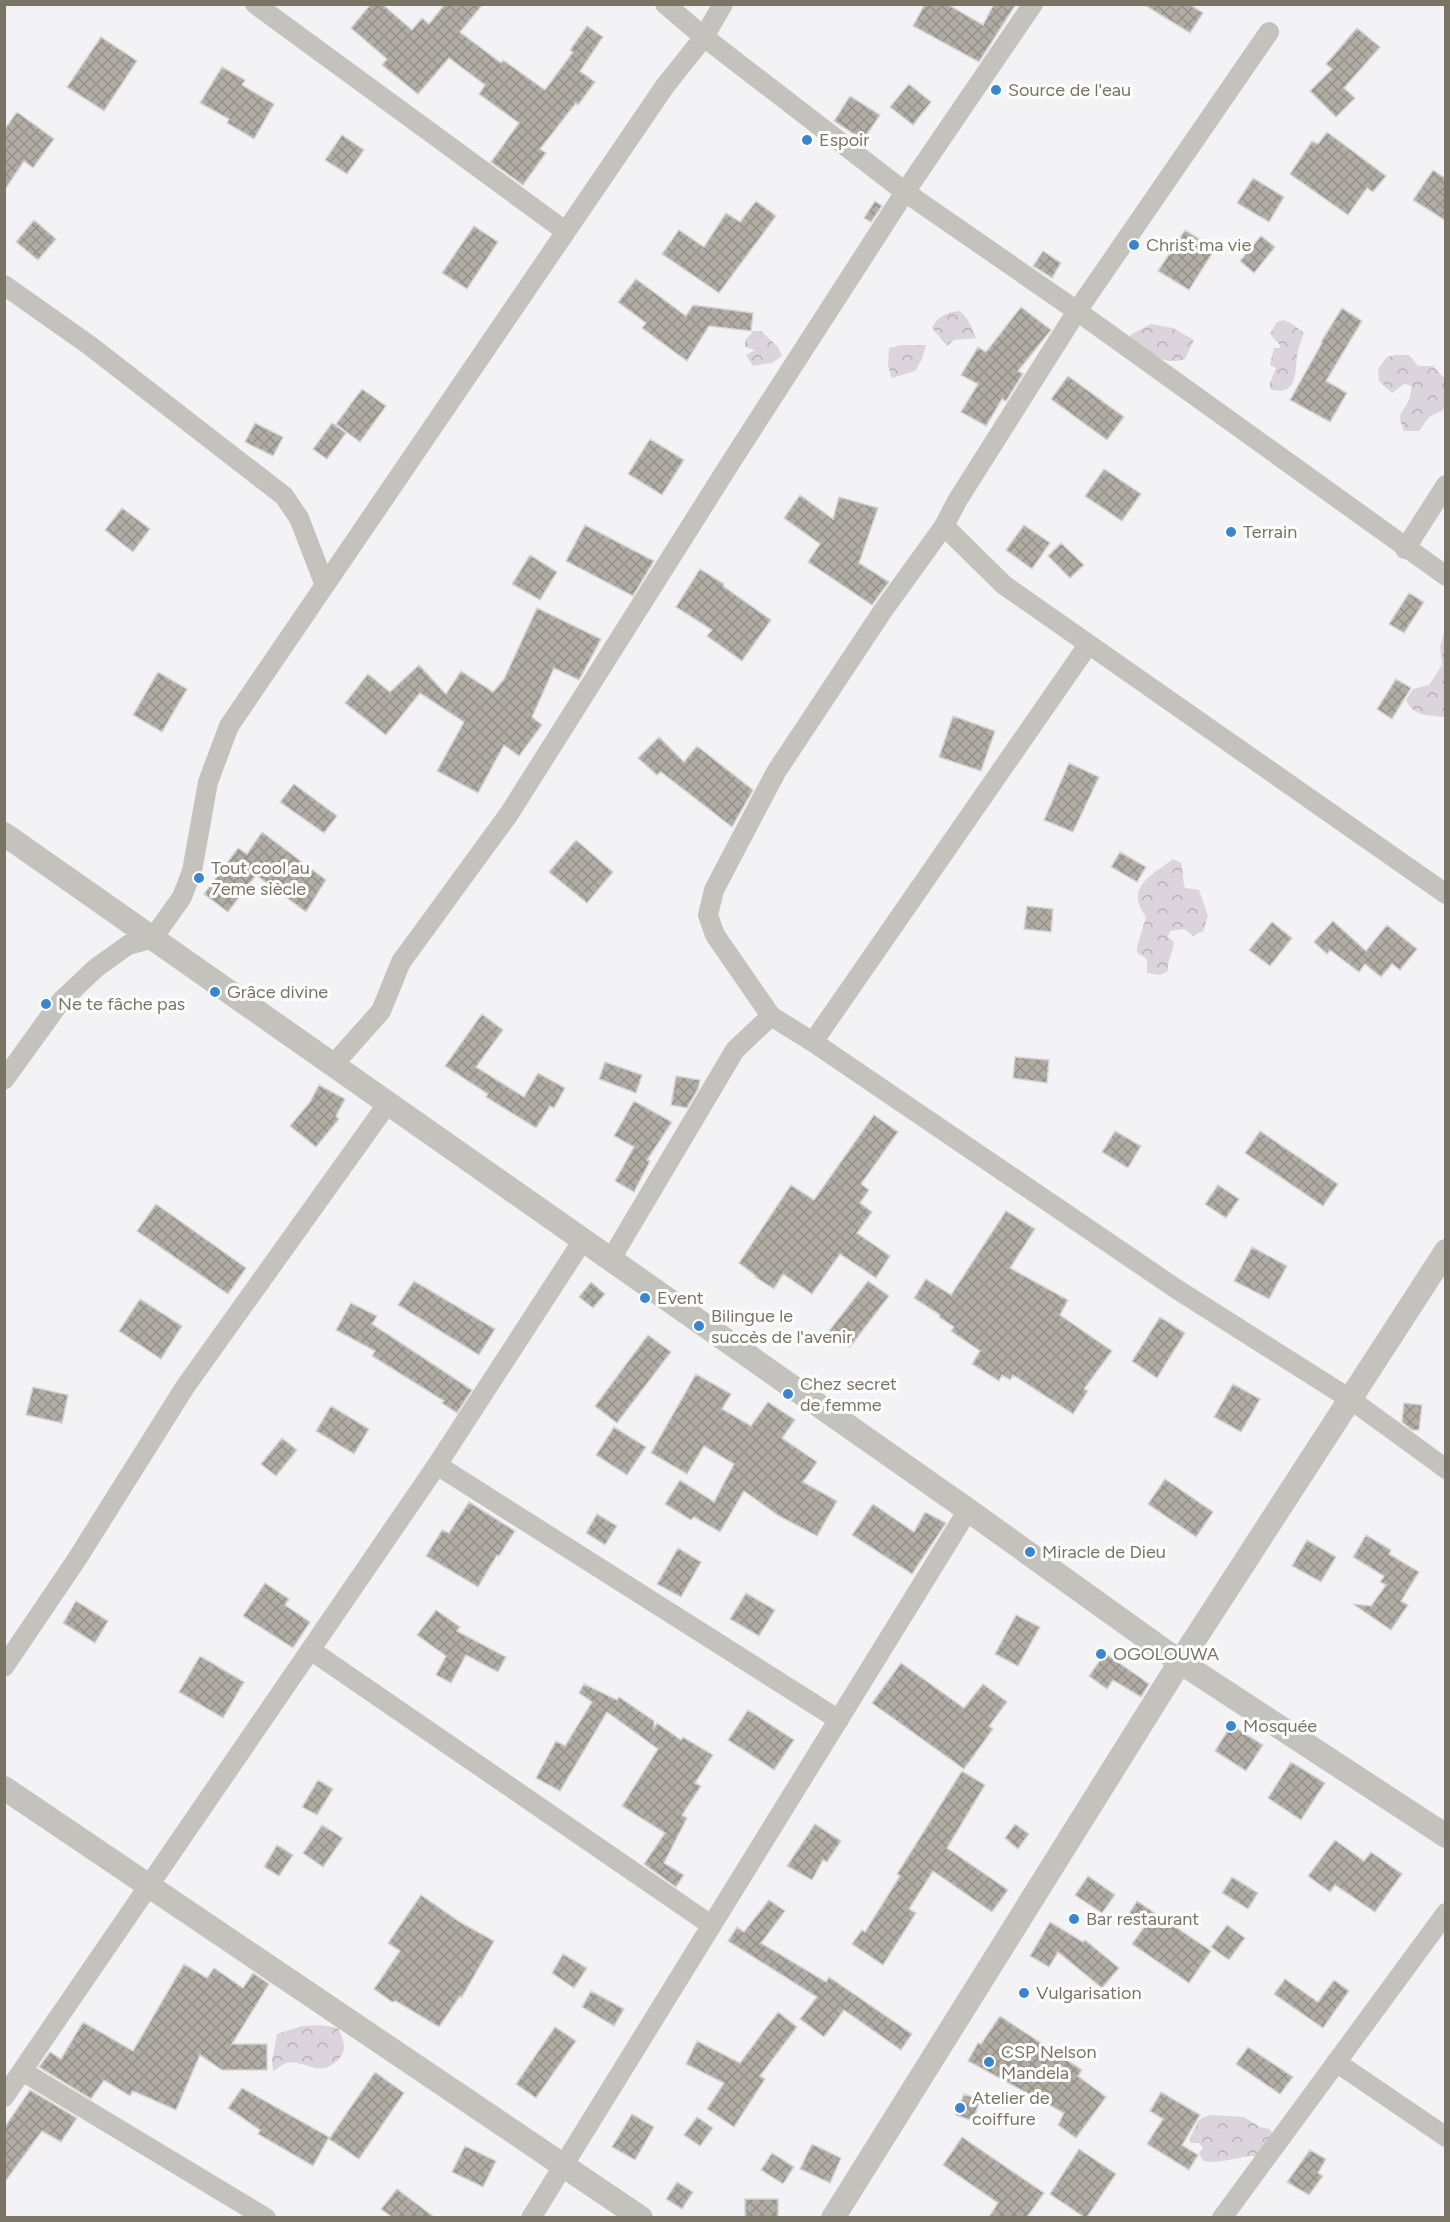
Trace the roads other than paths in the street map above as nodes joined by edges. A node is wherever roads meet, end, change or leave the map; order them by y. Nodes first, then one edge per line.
1 (255, 4) edge
2 (665, 4) edge
3 (723, 4) edge
4 (1033, 4) edge
5 (1269, 32) dead end
6 (704, 37) junction
7 (905, 192) junction
8 (565, 231) junction
9 (4, 285) edge
10 (1077, 311) junction
11 (1446, 485) edge
12 (944, 526) junction
13 (1406, 549) junction
14 (1446, 576) edge
15 (324, 583) junction
16 (1088, 645) junction
17 (4, 834) edge
18 (1446, 894) edge
19 (153, 938) junction
20 (771, 1016) junction
21 (813, 1042) junction
22 (333, 1065) junction
23 (4, 1080) edge
24 (388, 1103) junction
25 (583, 1240) junction
26 (1446, 1251) edge
27 (610, 1259) junction
28 (1350, 1399) junction
29 (437, 1465) junction
30 (1446, 1469) edge
31 (968, 1510) junction
32 (312, 1651) junction
33 (1180, 1662) junction
34 (4, 1667) edge
35 (839, 1720) junction
36 (4, 1788) edge
37 (1446, 1836) edge
38 (150, 1886) junction
39 (1446, 1913) edge
40 (711, 1925) junction
41 (1336, 2062) junction
42 (22, 2072) junction
43 (4, 2097) edge
44 (1446, 2137) edge
45 (563, 2165) junction
46 (266, 2217) edge
47 (531, 2217) edge
48 (641, 2217) edge
49 (833, 2217) edge
50 (1222, 2217) edge

1 - 8 street
2 - 6 street
3 - 6 street
4 - 7 street
5 - 10 street
6 - 7 street
6 - 8 street
7 - 10 street
7 - 22 street
8 - 15 street
9 - 15 street
10 - 12 street
10 - 13 street
11 - 13 street
12 - 16 street
12 - 20 street
13 - 14 street
15 - 19 street
16 - 18 street
16 - 21 street
17 - 19 street
19 - 22 street
19 - 23 street
20 - 21 street
20 - 27 street
21 - 28 street
22 - 24 street
24 - 25 street
24 - 34 street
25 - 27 street
25 - 29 street
26 - 28 street
27 - 31 street
28 - 30 street
28 - 33 street
29 - 32 street
29 - 35 street
31 - 33 street
31 - 35 street
32 - 38 street
32 - 40 street
33 - 37 street
33 - 49 street
35 - 40 street
36 - 38 street
38 - 42 street
38 - 45 street
39 - 41 street
40 - 45 street
41 - 44 street
41 - 50 street
42 - 43 street
42 - 46 street
45 - 47 street
45 - 48 street

